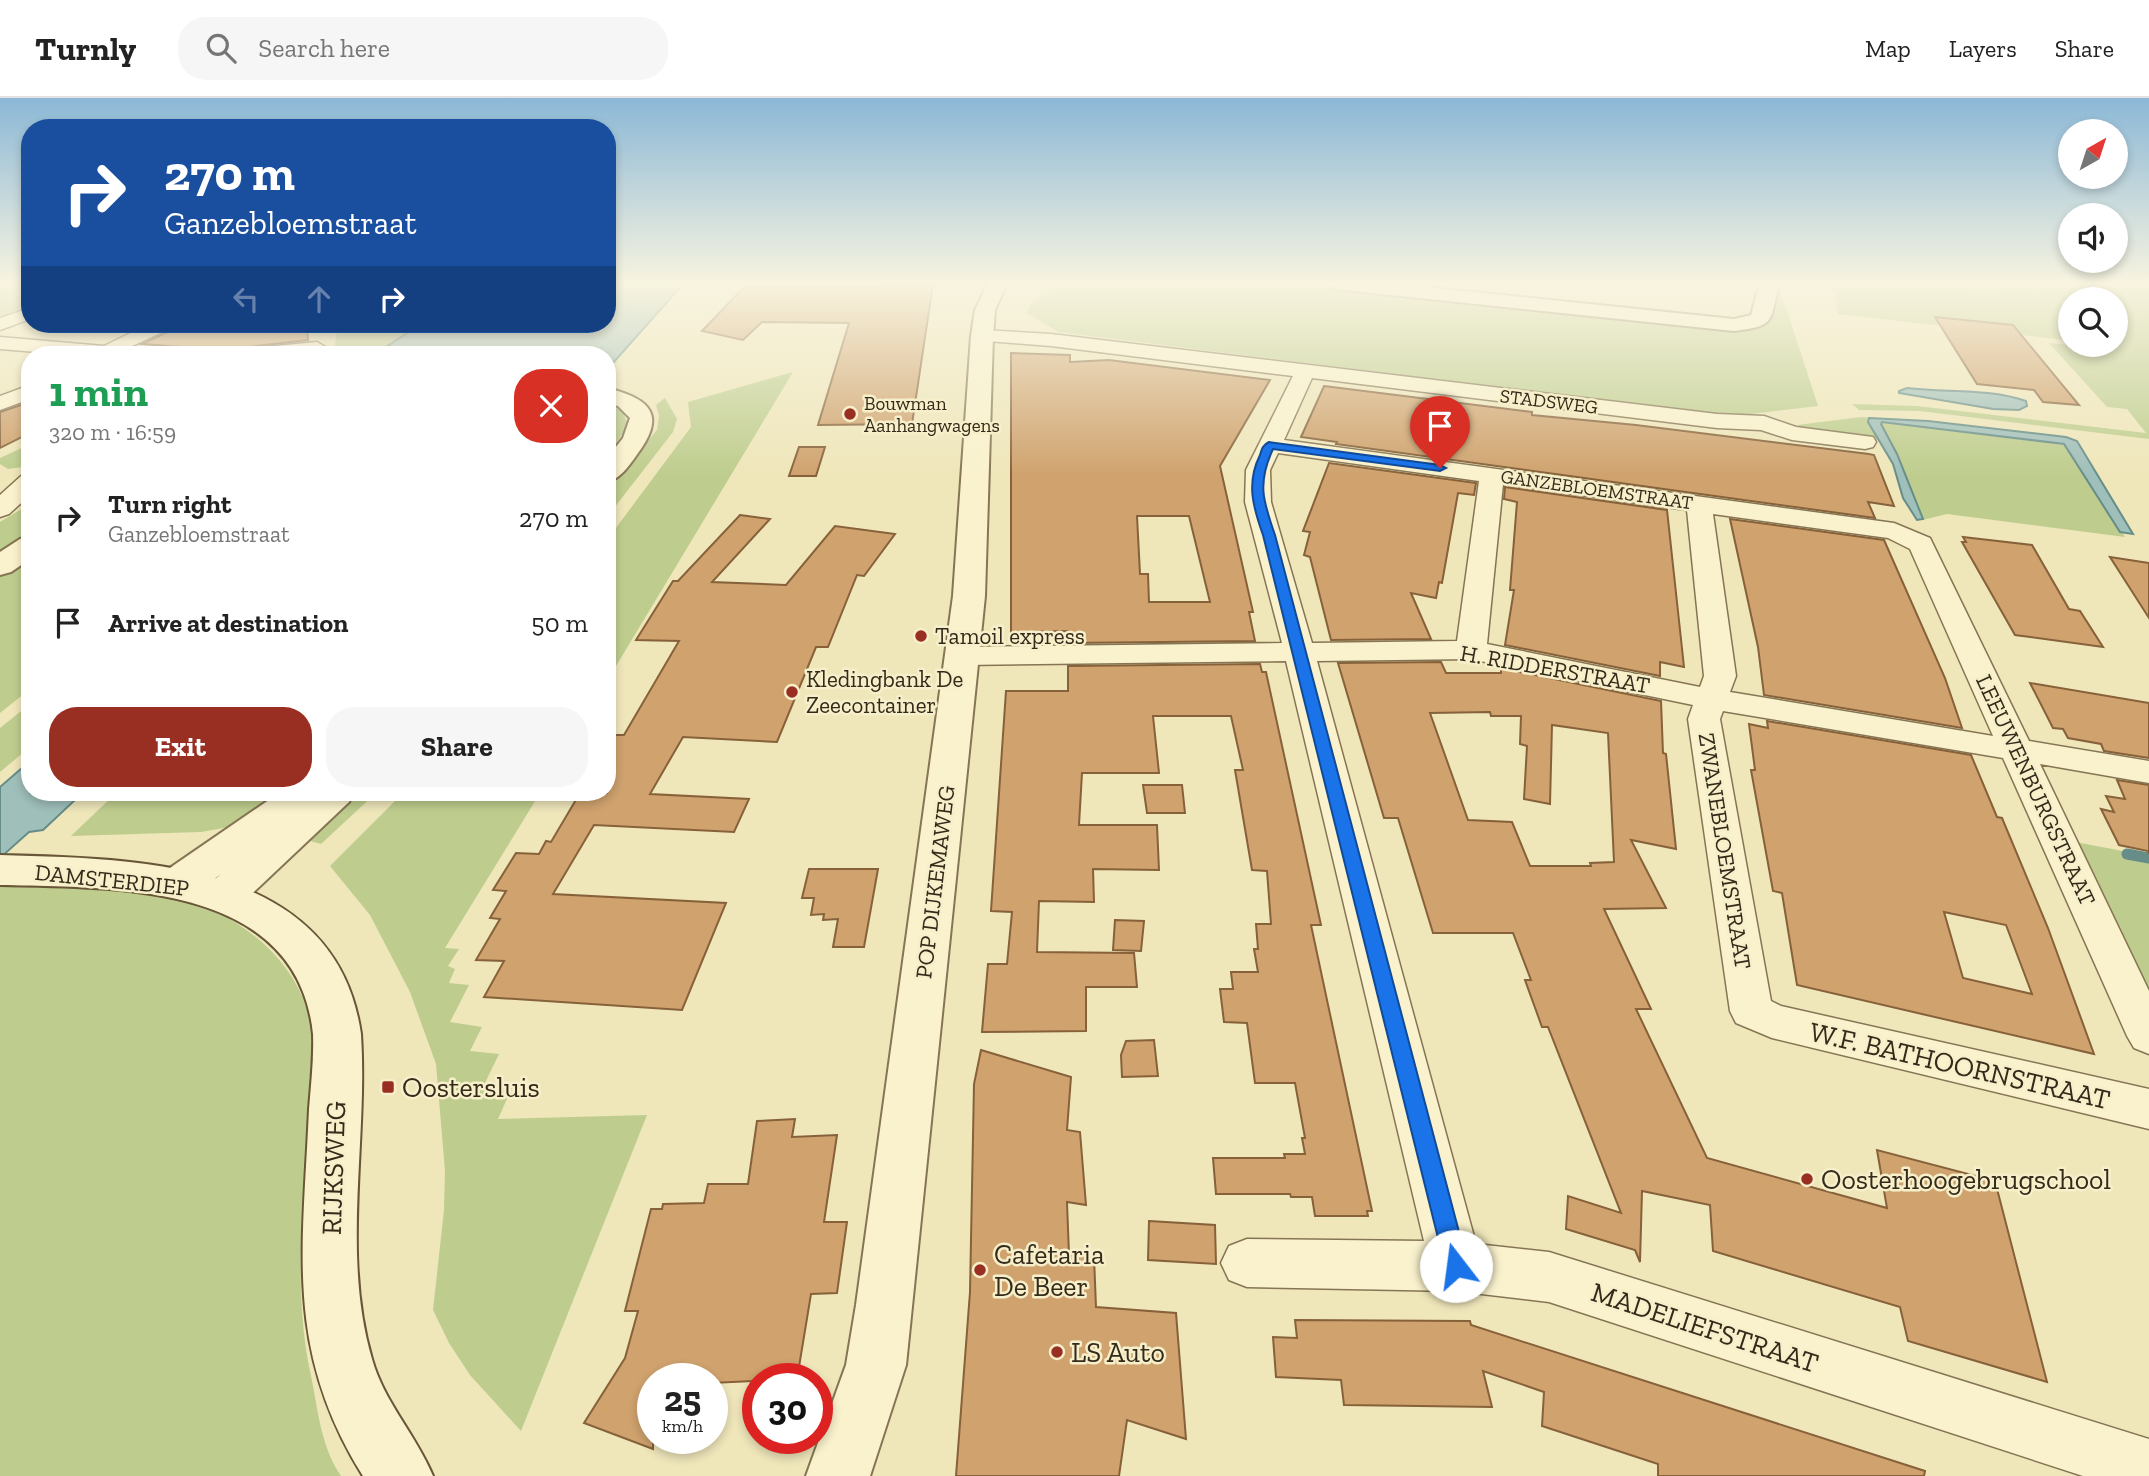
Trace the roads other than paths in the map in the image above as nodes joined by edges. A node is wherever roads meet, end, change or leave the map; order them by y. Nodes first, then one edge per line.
1 (981, 347) edge
2 (1111, 347) edge
3 (1305, 371) junction
4 (21, 395) edge
5 (616, 398) edge
6 (0, 404) edge
7 (1865, 442) dead end
8 (1269, 445) junction
9 (616, 463) edge
10 (1492, 475) junction
11 (0, 480) edge
12 (21, 481) edge
13 (21, 489) edge
14 (1699, 503) junction
15 (0, 509) edge
16 (1921, 544) joint
17 (21, 551) edge
18 (0, 566) edge
19 (1472, 650) junction
20 (1298, 654) junction
21 (962, 656) junction
22 (1712, 699) junction
23 (2017, 749) junction
24 (2149, 772) edge
25 (296, 801) edge
26 (324, 801) edge
27 (0, 870) edge
28 (201, 889) junction
29 (1772, 1021) joint
30 (2149, 1036) edge
31 (2149, 1109) edge
32 (1247, 1263) dead end
33 (1456, 1266) junction
34 (2149, 1468) edge
35 (401, 1476) edge
36 (838, 1476) edge

1 - 21 street, POP DIJKEMAWEG
2 - 3 street, STADSWEG
3 - 7 street, STADSWEG
3 - 8 street
4 - 6 street
5 - 9 street
8 - 10 street, GANZEBLOEMSTRAAT
8 - 20 street
10 - 14 street, GANZEBLOEMSTRAAT
10 - 19 street
11 - 12 street
13 - 15 street
14 - 16 street, GANZEBLOEMSTRAAT
14 - 22 street, ZWANEBLOEMSTRAAT
16 - 23 street, LEEUWENBURGSTRAAT
17 - 18 street
19 - 20 street, H. RIDDERSTRAAT
19 - 22 street, H. RIDDERSTRAAT
20 - 21 street, H. RIDDERSTRAAT
20 - 33 street
21 - 36 street, POP DIJKEMAWEG
22 - 23 street, H. RIDDERSTRAAT
22 - 29 street, ZWANEBLOEMSTRAAT
23 - 24 street, H. RIDDERSTRAAT
23 - 30 street, LEEUWENBURGSTRAAT
25 - 28 street
26 - 28 street
27 - 28 street, DAMSTERDIEP
28 - 35 street, RIJKSWEG
29 - 31 street, W.F. BATHOORNSTRAAT
32 - 33 street, MADELIEFSTRAAT
33 - 34 street, MADELIEFSTRAAT

